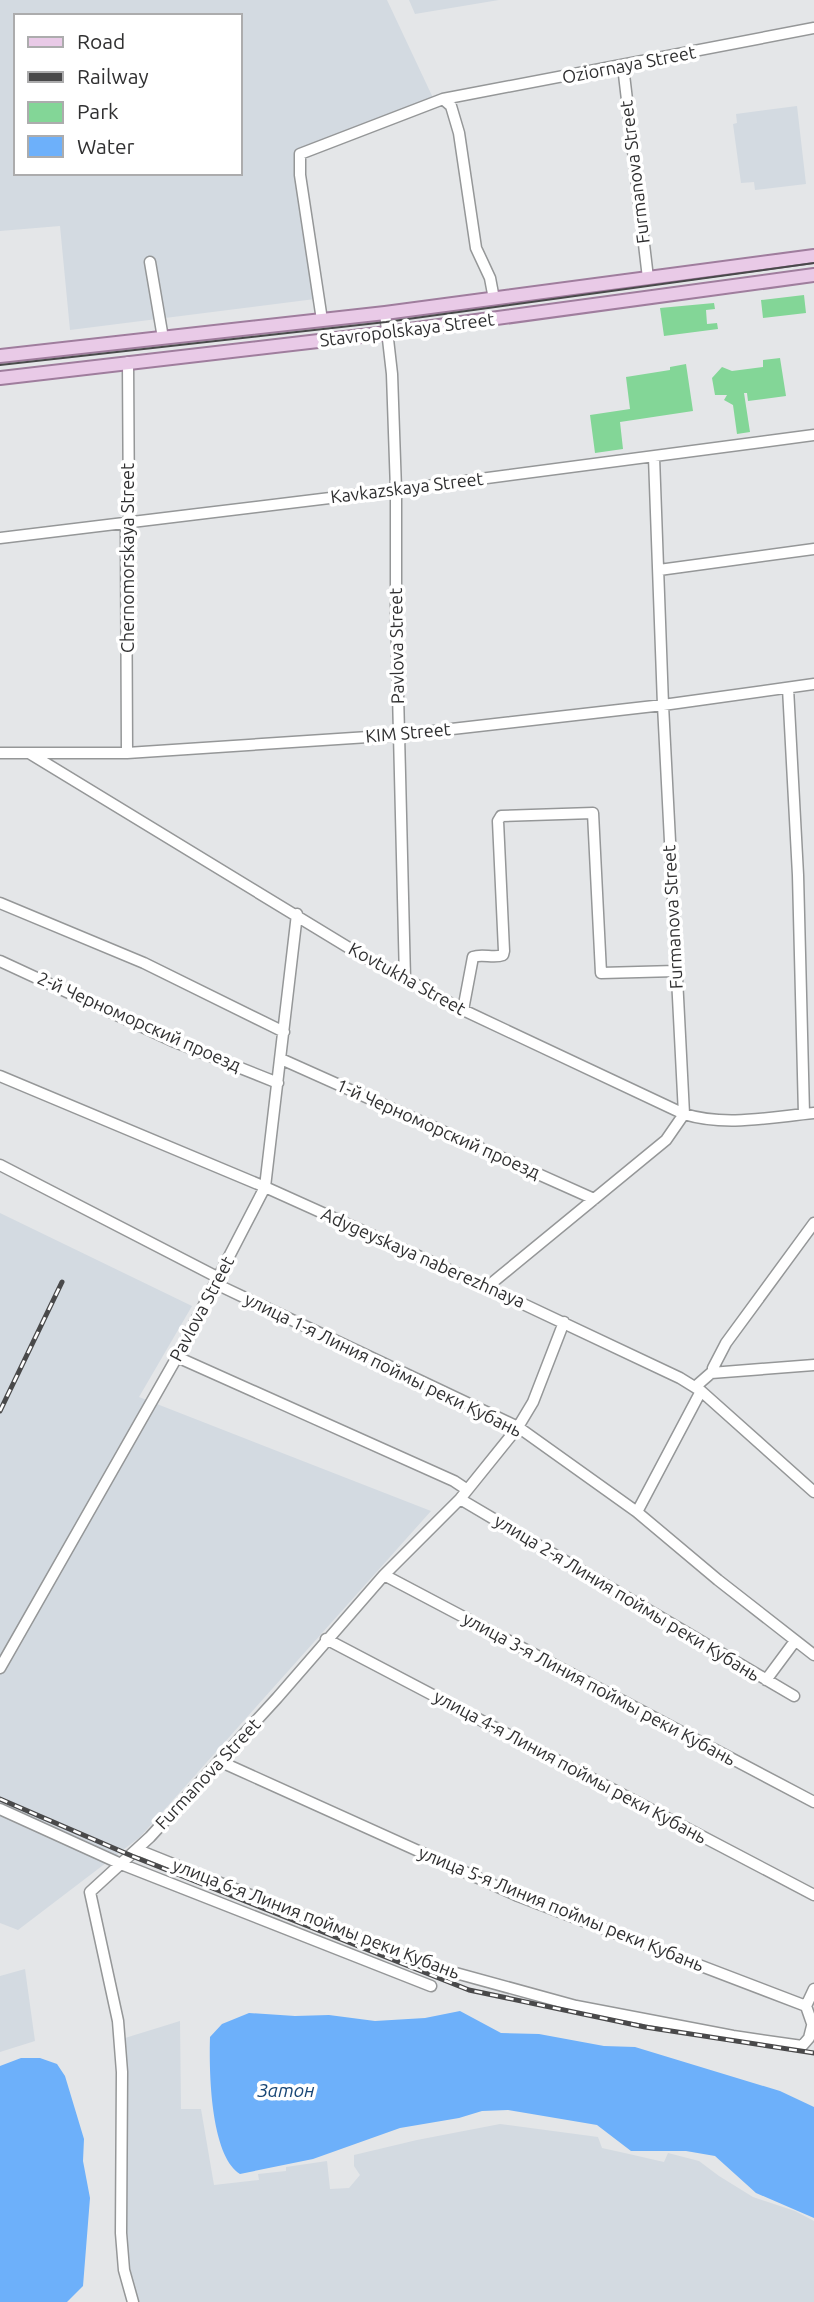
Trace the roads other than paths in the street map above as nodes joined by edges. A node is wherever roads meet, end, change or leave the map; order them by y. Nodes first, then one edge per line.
1 (814, 28) edge
2 (623, 66) junction
3 (443, 99) junction
4 (814, 256) edge
5 (150, 262) dead end
6 (814, 275) edge
7 (648, 278) junction
8 (494, 299) junction
9 (385, 313) junction
10 (322, 320) junction
11 (387, 333) junction
12 (163, 338) junction
13 (0, 356) edge
14 (128, 362) junction
15 (0, 378) edge
16 (814, 435) edge
17 (654, 457) junction
18 (396, 490) junction
19 (130, 523) junction
20 (0, 538) edge
21 (814, 549) edge
22 (659, 570) junction
23 (814, 684) edge
24 (788, 688) junction
25 (663, 705) junction
26 (399, 735) junction
27 (0, 753) edge
28 (29, 753) junction
29 (127, 753) junction
30 (0, 903) edge
31 (297, 915) junction
32 (0, 961) edge
33 (676, 971) junction
34 (405, 979) junction
35 (463, 1010) junction
36 (284, 1032) junction
37 (281, 1059) junction
38 (0, 1076) edge
39 (278, 1083) junction
40 (809, 1113) edge
41 (684, 1114) junction
42 (0, 1165) edge
43 (265, 1188) junction
44 (594, 1199) junction
45 (814, 1223) edge
46 (218, 1281) junction
47 (487, 1287) junction
48 (564, 1322) junction
49 (177, 1357) junction
50 (814, 1365) edge
51 (713, 1368) dead end
52 (698, 1389) junction
53 (518, 1427) junction
54 (466, 1489) junction
55 (814, 1492) edge
56 (460, 1499) junction
57 (637, 1512) junction
58 (384, 1575) junction
59 (326, 1639) junction
60 (796, 1641) junction
61 (814, 1655) edge
62 (0, 1668) edge
63 (766, 1680) junction
64 (794, 1696) dead end
65 (219, 1761) junction
66 (814, 1802) edge
67 (0, 1809) edge
68 (138, 1850) junction
69 (121, 1864) junction
70 (814, 1895) edge
71 (431, 1986) dead end
72 (814, 1989) edge
73 (806, 2006) junction
74 (813, 2028) edge
75 (133, 2302) edge

1 - 2 street, Oziornaya Street
2 - 3 street, Oziornaya Street
2 - 7 street, Furmanova Street
3 - 8 street
3 - 10 street, Oziornaya Street
4 - 7 main road, Stavropolskaya Street
5 - 12 street
6 - 11 main road, Stavropolskaya Street
7 - 8 main road, Stavropolskaya Street
8 - 9 main road, Stavropolskaya Street
9 - 10 main road, Stavropolskaya Street
9 - 11 street, Pavlova Street
10 - 12 main road, Stavropolskaya Street
11 - 14 main road, Stavropolskaya Street
11 - 18 street, Pavlova Street
12 - 13 main road, Stavropolskaya Street
14 - 15 main road, Stavropolskaya Street
14 - 19 street, Chernomorskaya Street
16 - 17 street, Kavkazskaya Street
17 - 18 street, Kavkazskaya Street
17 - 22 street, Furmanova Street
18 - 19 street, Kavkazskaya Street
18 - 26 street, Pavlova Street
19 - 20 street, Kavkazskaya Street
19 - 29 street, Chernomorskaya Street
21 - 22 street
22 - 25 street, Furmanova Street
23 - 24 street, KIM Street
24 - 25 street, KIM Street
24 - 40 street
25 - 26 street, KIM Street
25 - 33 street, Furmanova Street
26 - 29 street, KIM Street
26 - 34 street, Pavlova Street
27 - 28 street, KIM Street
28 - 29 street, KIM Street
28 - 31 street, Kovtukha Street
30 - 36 street
31 - 34 street, Kovtukha Street
31 - 36 street, Pavlova Street
32 - 39 street, 2-й Черноморский проезд
33 - 35 street
33 - 41 street, Furmanova Street
34 - 35 street, Kovtukha Street
35 - 41 street, Kovtukha Street
36 - 37 street, Pavlova Street
37 - 39 street, Pavlova Street
37 - 44 street, 1-й Черноморский проезд
38 - 43 street, Adygeyskaya naberezhnaya
39 - 43 street, Pavlova Street
40 - 41 street, Kovtukha Street
41 - 44 street
42 - 46 street, улица 1-я Линия поймы реки Кубань
43 - 46 street, Pavlova Street
43 - 47 street, Adygeyskaya naberezhnaya
44 - 47 street
45 - 51 street
46 - 49 street, Pavlova Street
46 - 53 street, улица 1-я Линия поймы реки Кубань
47 - 48 street, Adygeyskaya naberezhnaya
48 - 52 street, Adygeyskaya naberezhnaya
48 - 53 street, Furmanova Street
49 - 54 street
49 - 62 street, Pavlova Street
50 - 52 street
52 - 55 street, Adygeyskaya naberezhnaya
52 - 57 street
53 - 54 street, Furmanova Street
53 - 57 street, улица 1-я Линия поймы реки Кубань
54 - 56 street, Furmanova Street
56 - 58 street, Furmanova Street
56 - 63 street, улица 2-я Линия поймы реки Кубань
57 - 60 street, улица 1-я Линия поймы реки Кубань
58 - 59 street, Furmanova Street
58 - 66 street, улица 3-я Линия поймы реки Кубань
59 - 65 street, Furmanova Street
59 - 70 street, улица 4-я Линия поймы реки Кубань
60 - 61 street, улица 1-я Линия поймы реки Кубань
60 - 63 street
63 - 64 street, улица 2-я Линия поймы реки Кубань
65 - 68 street, Furmanova Street
65 - 73 street, улица 5-я Линия поймы реки Кубань
67 - 69 street, улица 6-я Линия поймы реки Кубань
68 - 69 street, Furmanova Street
68 - 74 street, улица 6-я Линия поймы реки Кубань
69 - 71 street, улица 6-я Линия поймы реки Кубань
69 - 75 street, Furmanova Street
72 - 73 street
73 - 74 street

